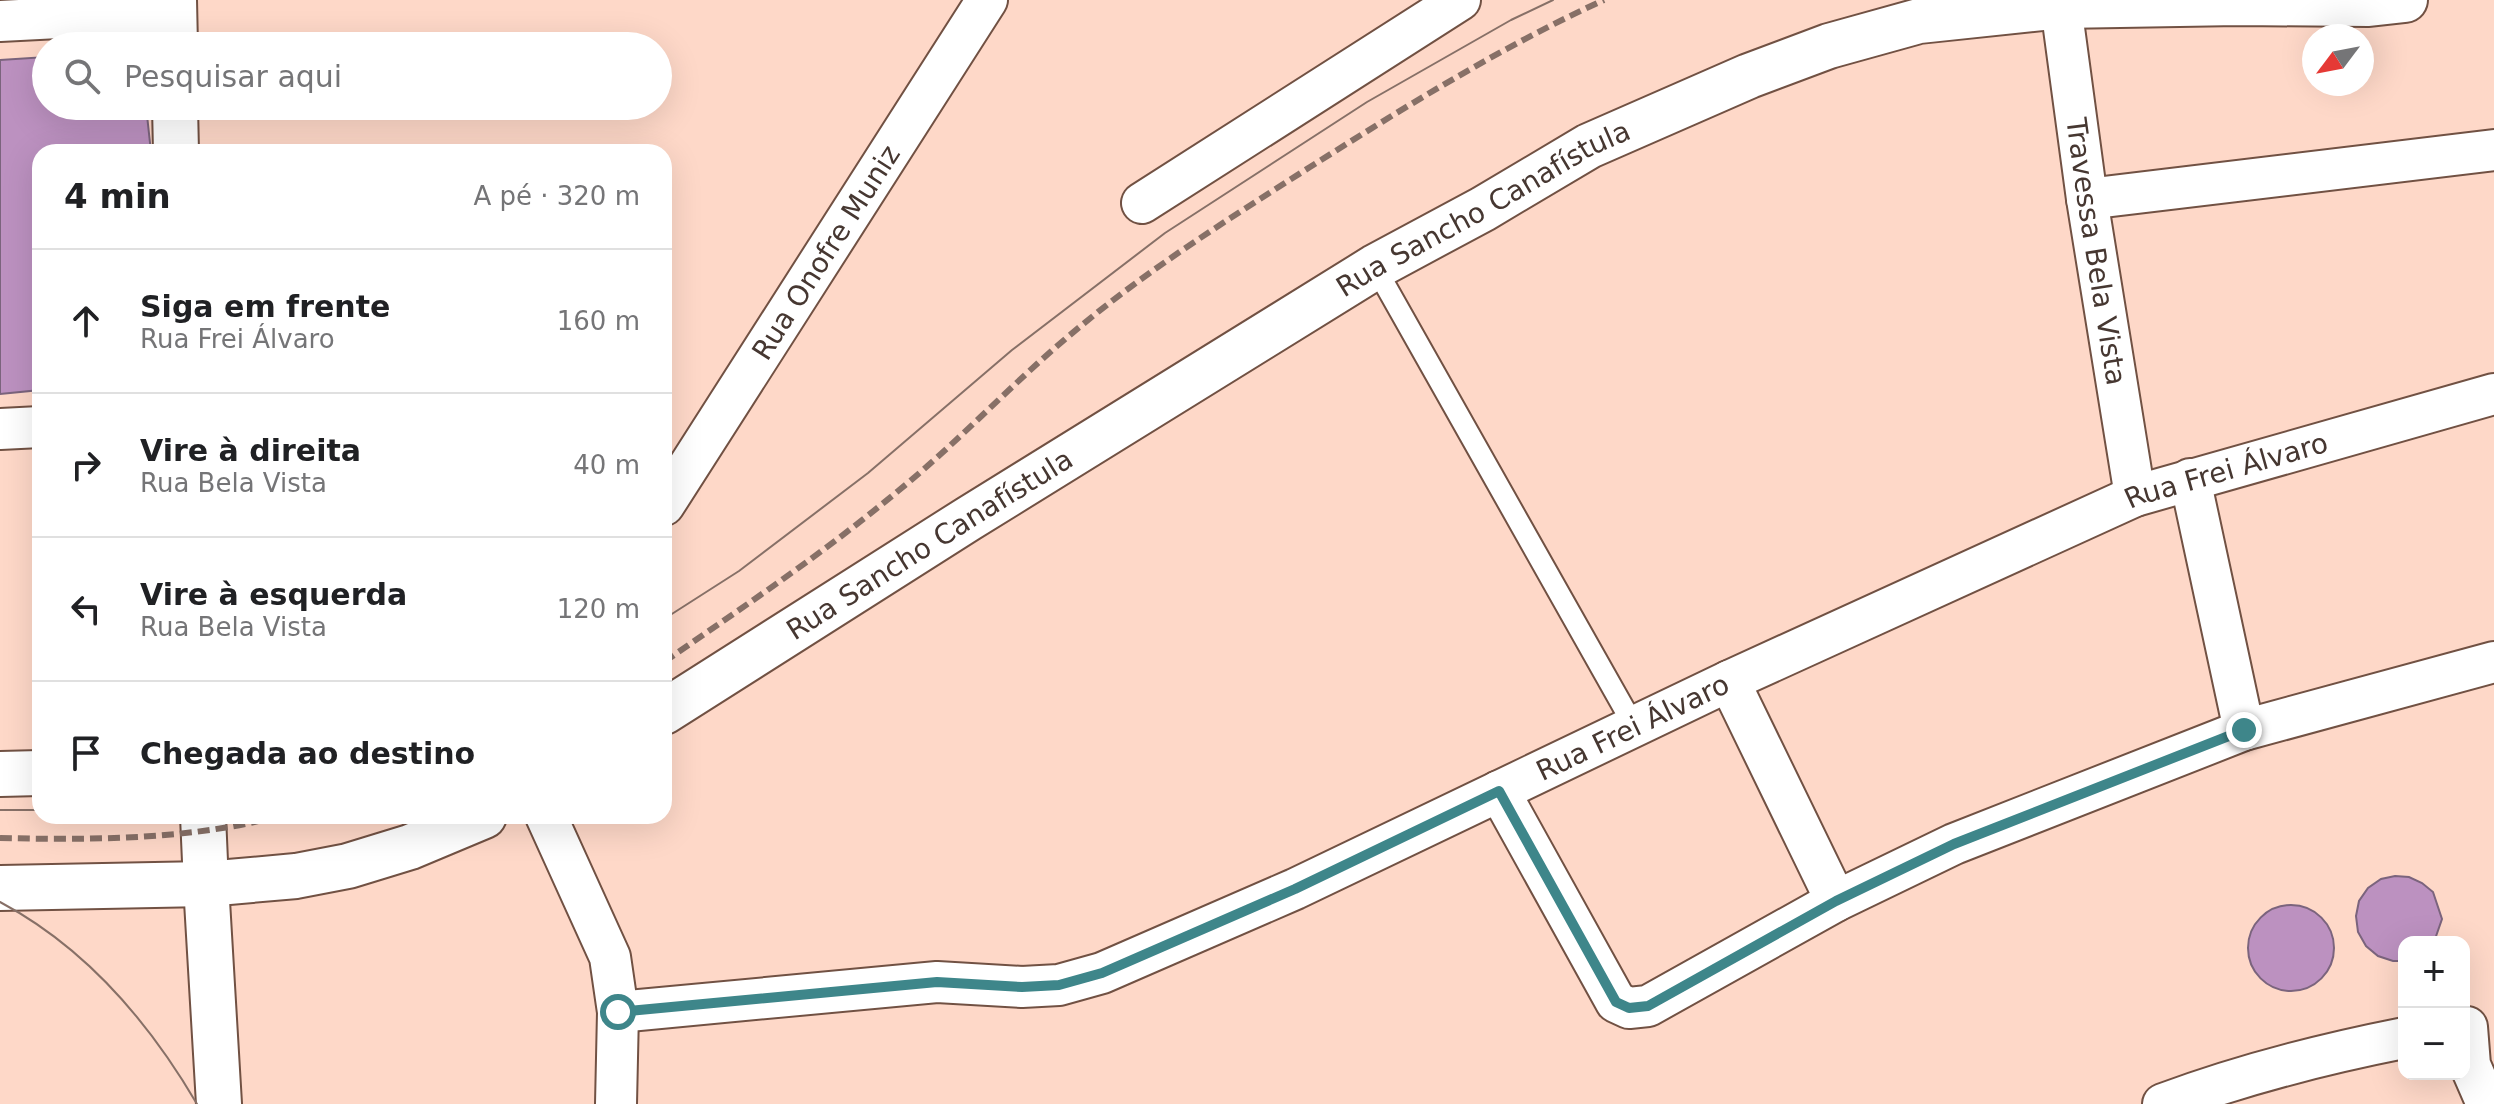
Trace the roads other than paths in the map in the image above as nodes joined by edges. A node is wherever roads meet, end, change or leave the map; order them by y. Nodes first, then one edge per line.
1 (987, 0) edge
2 (1460, 0) edge
3 (2405, 0) edge
4 (2061, 6) junction
5 (178, 15) edge
6 (0, 21) edge
7 (175, 120) edge
8 (176, 144) edge
9 (2494, 150) edge
10 (2087, 199) junction
11 (1142, 203) dead end
12 (1375, 267) junction
13 (2494, 394) edge
14 (32, 427) edge
15 (0, 429) edge
16 (2190, 479) junction
17 (672, 492) edge
18 (2135, 496) junction
19 (2494, 662) edge
20 (1729, 681) junction
21 (672, 707) edge
22 (1634, 726) junction
23 (2244, 730) junction
24 (32, 773) edge
25 (0, 774) edge
26 (1499, 791) junction
27 (203, 824) edge
28 (465, 824) edge
29 (550, 824) edge
30 (206, 884) junction
31 (0, 888) edge
32 (1836, 901) junction
33 (618, 1012) junction
34 (2475, 1025) edge
35 (2398, 1039) edge
36 (219, 1104) edge
37 (616, 1104) edge
38 (2163, 1104) edge
39 (2487, 1104) edge

1 - 17 street, Rua Onofre Muniz
2 - 11 street
3 - 4 main road, Rua Sancho Canafístula
4 - 10 street, Travessa Bela Vista
4 - 12 main road, Rua Sancho Canafístula
5 - 6 street
7 - 8 main road
9 - 10 street
10 - 18 street, Travessa Bela Vista
12 - 21 main road, Rua Sancho Canafístula
12 - 22 lane
13 - 16 street, Rua Frei Álvaro
14 - 15 street
16 - 18 street, Rua Frei Álvaro
16 - 23 street
18 - 20 street, Rua Frei Álvaro
19 - 23 street
20 - 22 street, Rua Frei Álvaro
20 - 32 street
22 - 26 street, Rua Frei Álvaro
23 - 32 street
24 - 25 main road
26 - 32 street
26 - 33 street, Rua Frei Álvaro
27 - 30 main road
28 - 30 main road
29 - 33 street
30 - 31 main road
30 - 36 main road
33 - 37 street
34 - 39 street
35 - 38 street

